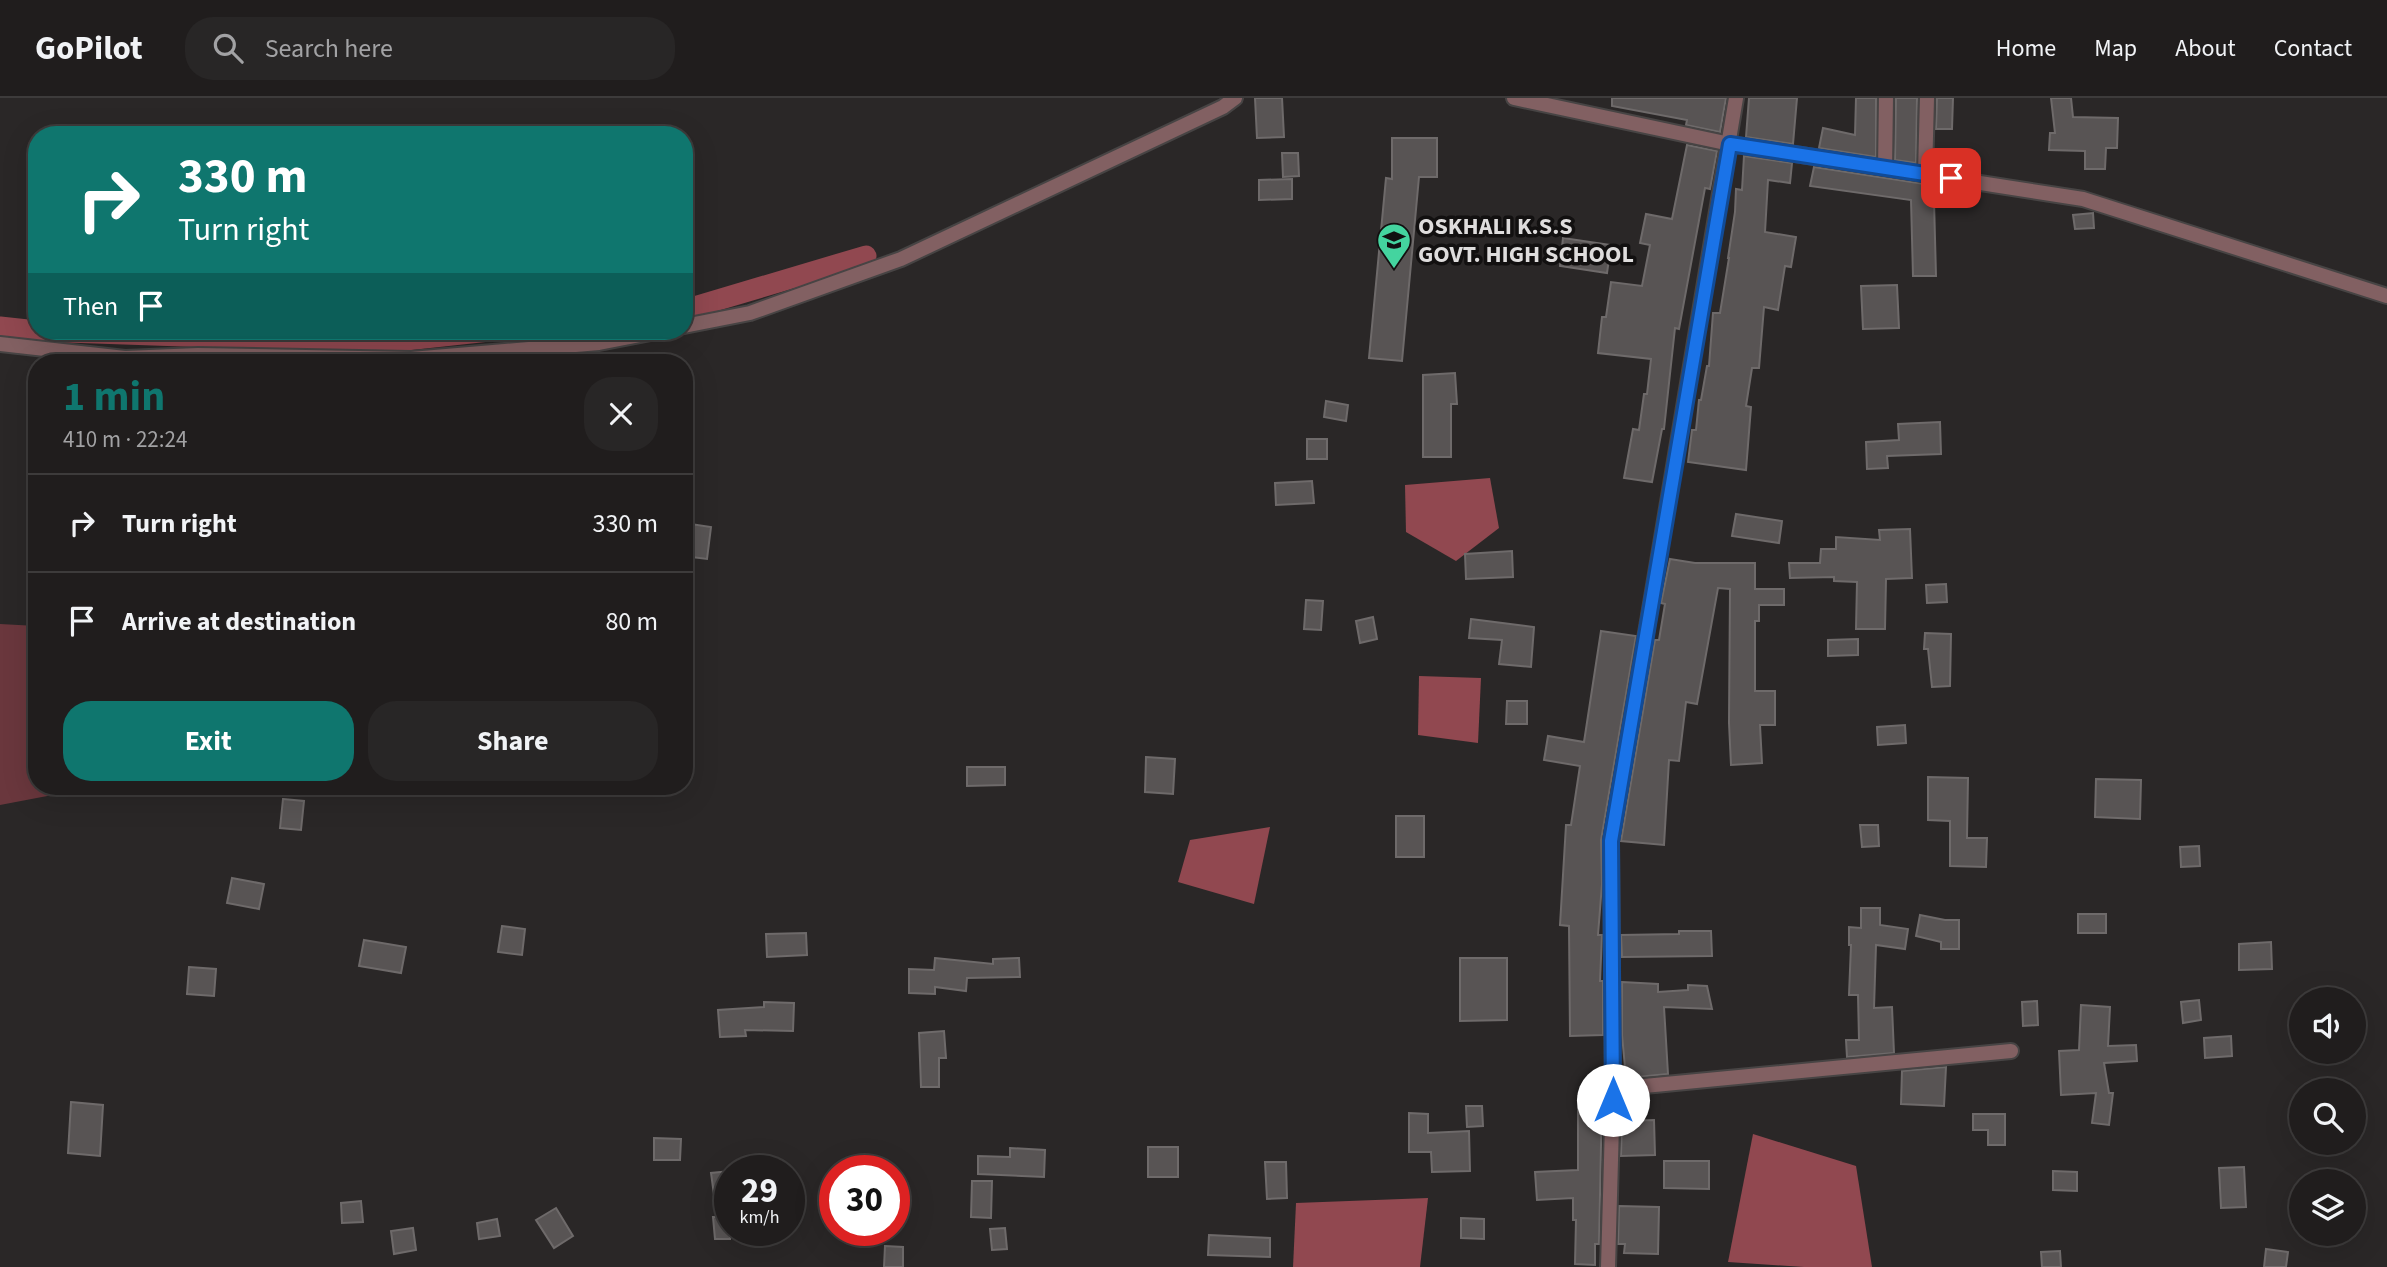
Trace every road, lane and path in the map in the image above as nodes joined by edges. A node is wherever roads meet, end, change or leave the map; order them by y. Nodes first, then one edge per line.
1 (1236, 98) edge
2 (1514, 98) edge
3 (1736, 98) edge
4 (1886, 98) edge
5 (1927, 98) edge
6 (1730, 144) junction
7 (1885, 168) junction
8 (1925, 174) junction
9 (2387, 296) edge
10 (693, 324) edge
11 (615, 340) edge
12 (0, 344) edge
13 (89, 354) edge
14 (470, 354) edge
15 (2011, 1051) dead end
16 (1613, 1089) junction
17 (1608, 1267) edge

1 - 10 street
2 - 6 street
3 - 6 street
4 - 7 street
5 - 8 street
6 - 7 street
6 - 16 street
7 - 8 street
8 - 9 street
11 - 14 street
12 - 13 street
15 - 16 street
16 - 17 street

